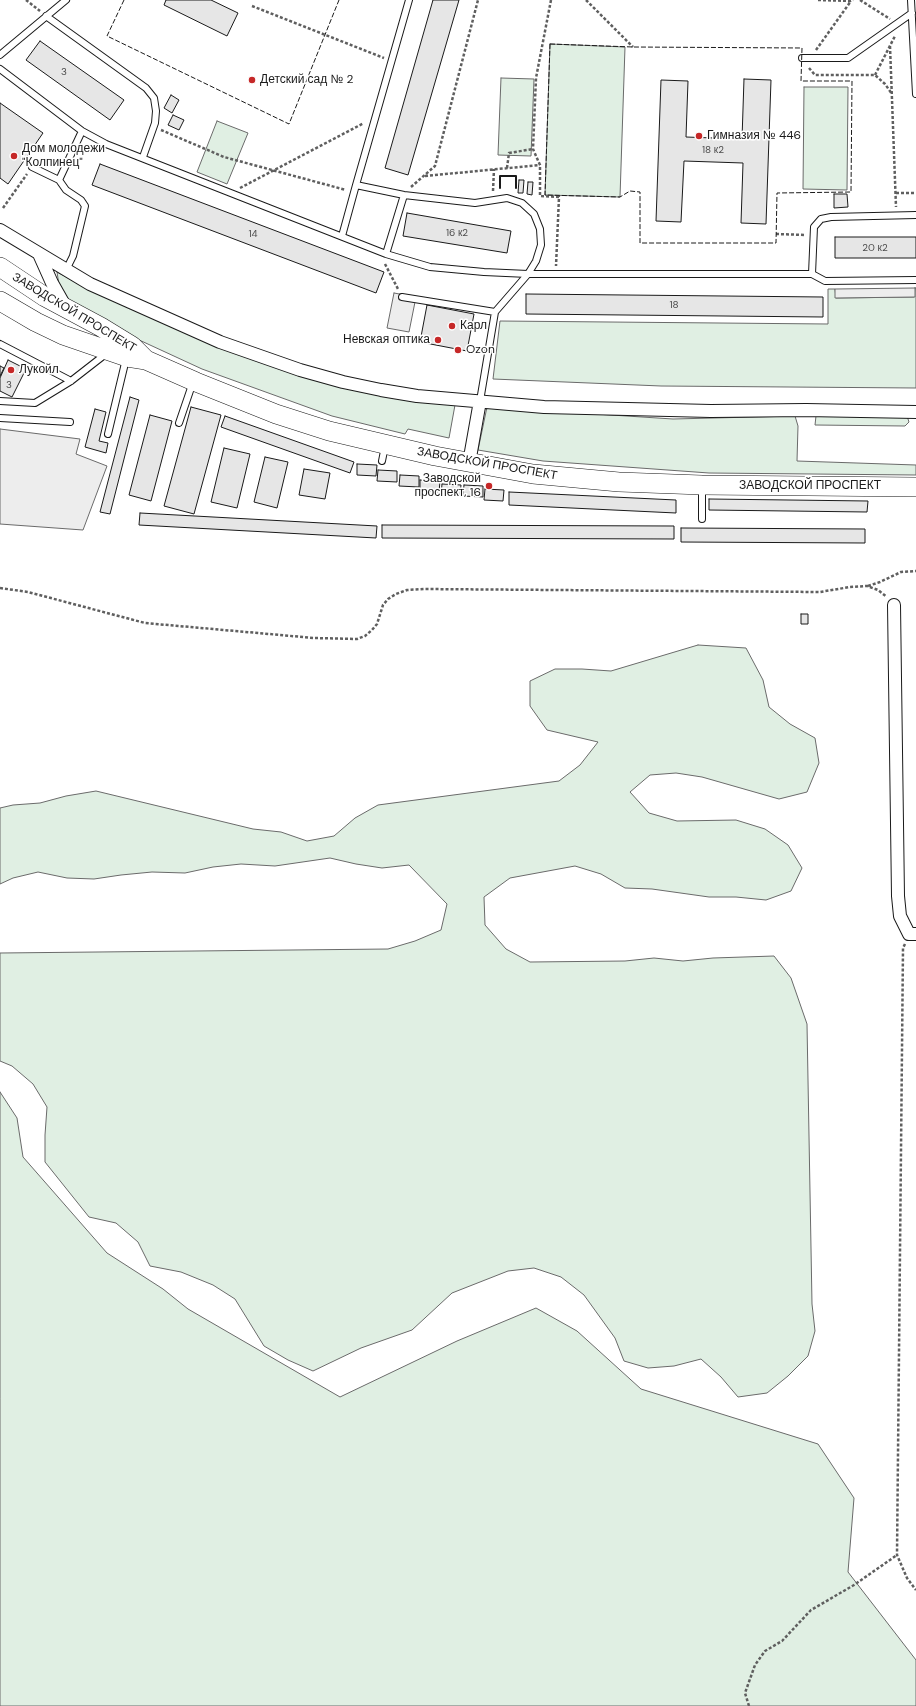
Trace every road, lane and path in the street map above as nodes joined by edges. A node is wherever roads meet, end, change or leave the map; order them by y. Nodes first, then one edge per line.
1 (26, 0) edge
2 (66, 0) edge
3 (409, 0) edge
4 (478, 0) edge
5 (551, 0) edge
6 (586, 0) edge
7 (818, 0) edge
8 (860, 0) edge
9 (911, 0) edge
10 (852, 1) edge
11 (252, 6) dead end
12 (912, 13) junction
13 (46, 16) junction
14 (904, 18) junction
15 (897, 23) junction
16 (890, 46) junction
17 (633, 47) dead end
18 (0, 55) edge
19 (806, 58) junction
20 (392, 60) junction
21 (0, 69) edge
22 (875, 75) junction
23 (892, 94) junction
24 (916, 94) edge
25 (376, 117) junction
26 (153, 126) junction
27 (82, 131) junction
28 (532, 150) junction
29 (143, 157) junction
30 (540, 165) junction
31 (32, 167) dead end
32 (507, 168) junction
33 (494, 169) junction
34 (274, 170) junction
35 (424, 176) junction
36 (24, 178) dead end
37 (58, 180) junction
38 (356, 185) junction
39 (231, 192) junction
40 (354, 192) junction
41 (896, 193) junction
42 (916, 193) edge
43 (404, 195) junction
44 (493, 199) junction
45 (3, 208) dead end
46 (896, 216) junction
47 (916, 216) edge
48 (0, 230) edge
49 (776, 234) dead end
50 (814, 235) junction
51 (342, 236) junction
52 (378, 251) junction
53 (39, 254) junction
54 (386, 254) junction
55 (0, 267) edge
56 (66, 270) junction
57 (528, 274) junction
58 (556, 274) junction
59 (812, 274) junction
60 (916, 280) edge
61 (402, 297) joint
62 (0, 301) edge
63 (68, 310) junction
64 (495, 312) junction
65 (0, 344) edge
66 (122, 348) junction
67 (70, 381) junction
68 (193, 381) junction
69 (0, 401) edge
70 (480, 401) junction
71 (916, 412) edge
72 (0, 418) edge
73 (70, 422) dead end
74 (179, 423) dead end
75 (108, 434) dead end
76 (469, 462) junction
77 (702, 485) junction
78 (916, 487) edge
79 (702, 518) dead end
80 (916, 571) edge
81 (867, 586) junction
82 (0, 588) edge
83 (894, 606) joint
84 (912, 934) edge
85 (897, 1555) junction
86 (916, 1590) edge
87 (749, 1706) edge

1 - 13 path
2 - 13 lane
3 - 20 lane
4 - 35 path
5 - 28 path
6 - 17 path
7 - 10 path
8 - 15 path
9 - 12 lane
10 - 19 path
11 - 20 path
12 - 14 lane
12 - 24 lane
13 - 18 lane
13 - 26 lane
14 - 15 lane
14 - 16 path
15 - 19 lane
16 - 22 path
16 - 23 path
19 - 22 path
20 - 25 lane
21 - 27 lane
22 - 23 path
23 - 41 path
25 - 34 path
25 - 38 lane
26 - 29 lane
26 - 34 path
27 - 29 lane
27 - 37 lane
28 - 30 path
28 - 32 path
29 - 39 lane
30 - 32 path
30 - 58 path
31 - 37 lane
32 - 33 path
33 - 35 path
33 - 44 path
34 - 39 path
34 - 40 path
35 - 43 path
36 - 45 path
37 - 56 lane
38 - 40 lane
38 - 43 lane
39 - 51 lane
40 - 51 lane
41 - 42 path
41 - 46 path
43 - 44 lane
43 - 54 lane
44 - 57 lane
46 - 47 lane
46 - 50 lane
48 - 53 street
49 - 50 path
50 - 59 lane
51 - 52 lane
52 - 54 lane
52 - 61 path
53 - 56 street
53 - 63 street
54 - 57 lane
55 - 63 main road, ЗАВОДСКОЙ ПРОСПЕКТ
56 - 70 street
57 - 58 lane
57 - 64 lane
58 - 59 lane
59 - 60 lane
61 - 64 lane
62 - 66 main road, ЗАВОДСКОЙ ПРОСПЕКТ
63 - 66 main road, ЗАВОДСКОЙ ПРОСПЕКТ
64 - 70 lane
65 - 67 lane
66 - 67 lane
66 - 68 main road, ЗАВОДСКОЙ ПРОСПЕКТ
66 - 75 lane
67 - 69 lane
68 - 74 lane
68 - 76 main road, ЗАВОДСКОЙ ПРОСПЕКТ
70 - 71 street
70 - 76 street
72 - 73 lane
76 - 77 main road, ЗАВОДСКОЙ ПРОСПЕКТ
77 - 78 main road, ЗАВОДСКОЙ ПРОСПЕКТ
77 - 79 lane
80 - 81 path
81 - 82 path
81 - 83 path
83 - 84 street
84 - 85 path
85 - 86 path
85 - 87 path

